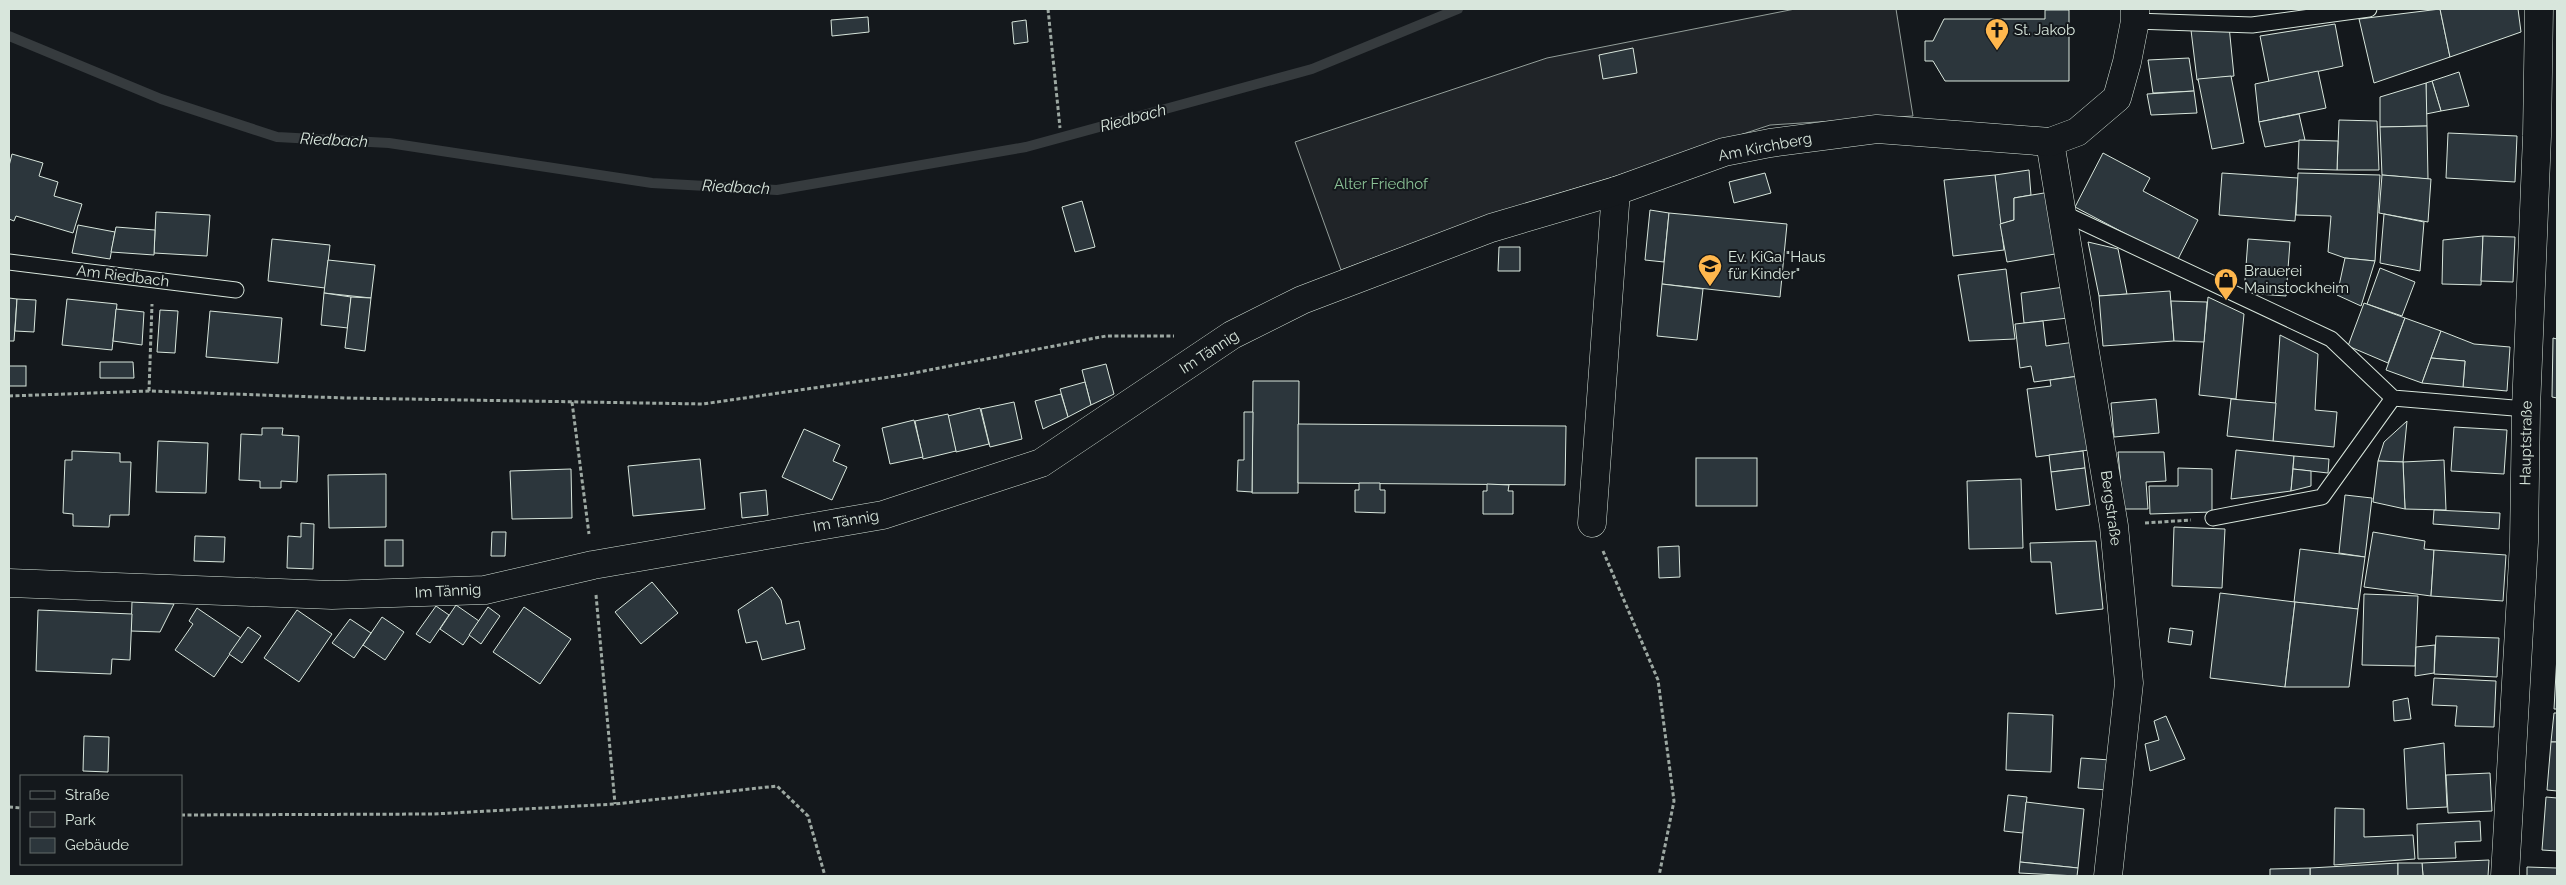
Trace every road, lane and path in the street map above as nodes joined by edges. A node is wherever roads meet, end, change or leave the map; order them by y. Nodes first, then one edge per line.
1 (1048, 9) edge
2 (2369, 9) edge
3 (2540, 9) edge
4 (2135, 15) edge
5 (1060, 128) dead end
6 (2050, 142) junction
7 (1616, 191) junction
8 (2063, 213) junction
9 (9, 262) edge
10 (153, 279) junction
11 (236, 290) dead end
12 (1184, 336) dead end
13 (149, 391) junction
14 (9, 396) edge
15 (2392, 398) junction
16 (572, 402) junction
17 (2526, 409) junction
18 (2213, 518) joint
19 (1592, 524) joint
20 (2114, 526) junction
21 (593, 565) junction
22 (9, 583) edge
23 (615, 804) junction
24 (182, 815) edge
25 (825, 876) edge
26 (1659, 876) edge
27 (2108, 876) edge
28 (2506, 876) edge

1 - 5 path
2 - 4 lane
3 - 17 street, Hauptstraße
4 - 6 street, Am Kirchberg
6 - 7 street, Am Kirchberg
6 - 8 street, Bergstraße
7 - 19 street
7 - 21 street, Im Tännig
8 - 15 lane
8 - 20 street, Bergstraße
9 - 10 lane, Am Riedbach
10 - 11 lane, Am Riedbach
10 - 13 path
12 - 16 path
13 - 14 path
13 - 16 path
15 - 17 lane
15 - 18 lane
16 - 21 path
17 - 28 street, Hauptstraße
18 - 20 path
19 - 26 path
20 - 27 street, Bergstraße
21 - 22 street, Im Tännig
21 - 23 path
23 - 24 path
23 - 25 path

